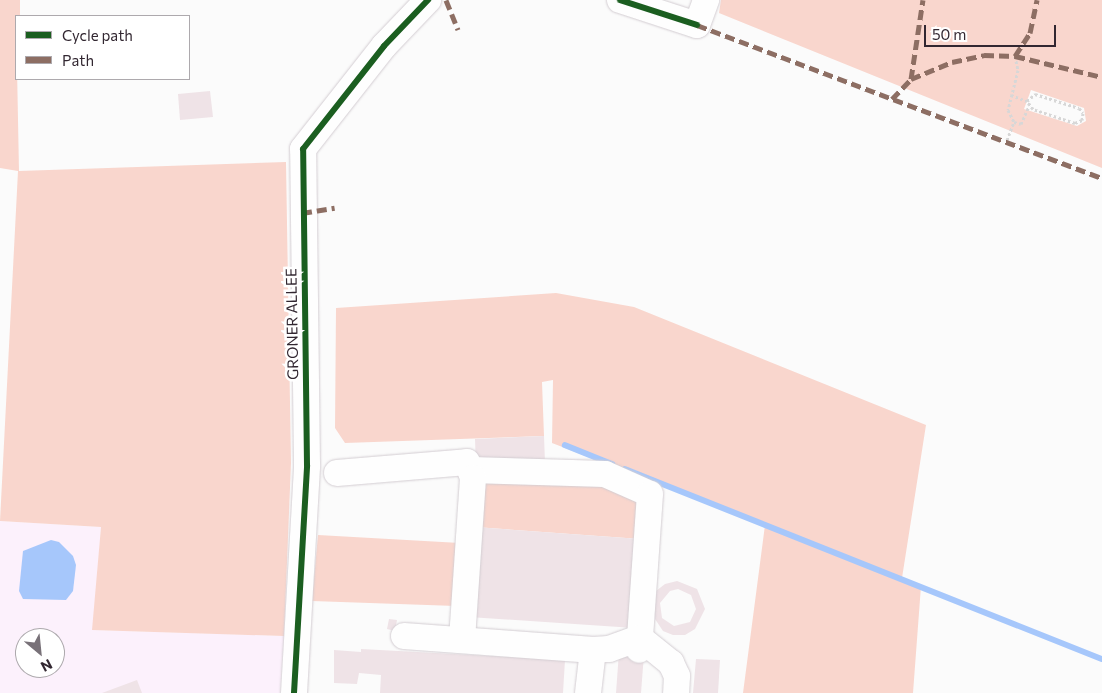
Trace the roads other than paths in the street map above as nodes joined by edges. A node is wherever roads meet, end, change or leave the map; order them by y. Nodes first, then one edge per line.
1 (428, 0) edge
2 (620, 0) edge
3 (706, 0) edge
4 (471, 470) junction
5 (337, 473) dead end
6 (404, 636) dead end
7 (462, 640) junction
8 (639, 644) junction
9 (593, 650) junction
10 (294, 693) edge
11 (588, 693) edge
12 (676, 693) edge

1 - 10 street, GRONER ALLEE
2 - 3 street
4 - 5 street
4 - 7 street
4 - 8 street
6 - 7 street
7 - 9 street
8 - 9 street
8 - 12 street
9 - 11 street

